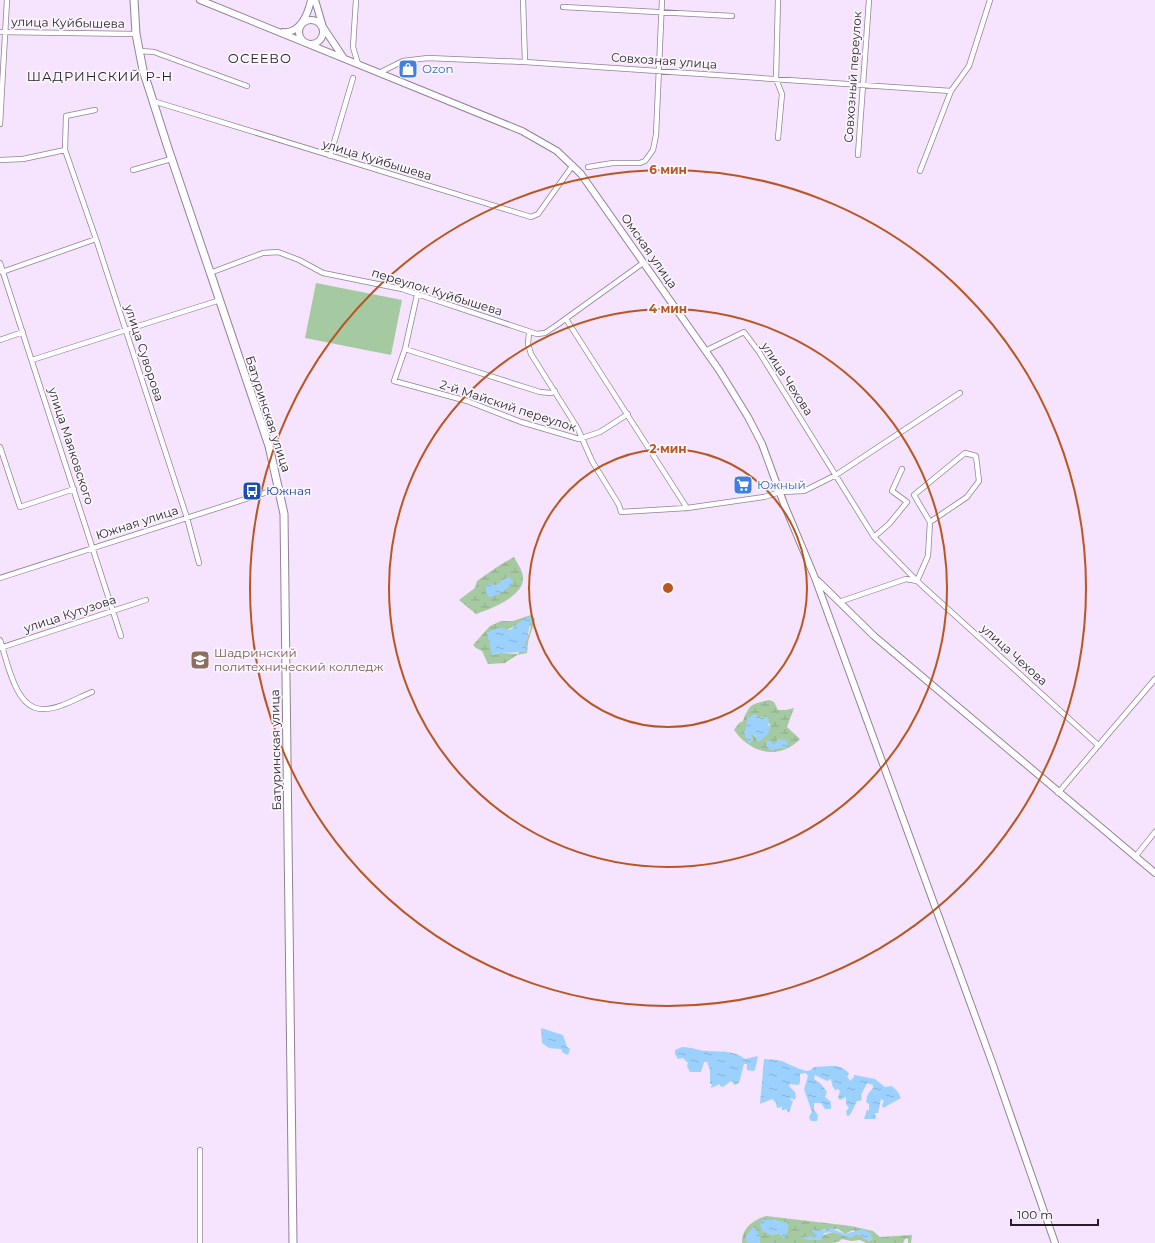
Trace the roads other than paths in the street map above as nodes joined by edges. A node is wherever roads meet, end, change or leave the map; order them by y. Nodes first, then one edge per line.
1 (7, 0) edge
2 (134, 0) edge
3 (200, 0) edge
4 (311, 0) edge
5 (315, 0) edge
6 (356, 0) edge
7 (523, 0) edge
8 (662, 0) edge
9 (778, 0) edge
10 (869, 0) edge
11 (990, 0) edge
12 (563, 7) dead end
13 (662, 13) junction
14 (732, 16) dead end
15 (301, 24) junction
16 (323, 27) junction
17 (277, 31) junction
18 (3, 32) edge
19 (136, 34) junction
20 (307, 44) junction
21 (140, 51) junction
22 (344, 58) junction
23 (525, 62) junction
24 (358, 64) junction
25 (658, 71) junction
26 (379, 73) junction
27 (353, 78) dead end
28 (776, 79) junction
29 (863, 85) junction
30 (247, 86) dead end
31 (951, 91) junction
32 (153, 101) junction
33 (95, 110) dead end
34 (0, 124) edge
35 (778, 138) dead end
36 (65, 150) junction
37 (858, 155) dead end
38 (330, 156) junction
39 (171, 159) junction
40 (0, 160) edge
41 (573, 165) junction
42 (588, 167) dead end
43 (133, 170) dead end
44 (920, 171) dead end
45 (96, 239) junction
46 (0, 263) edge
47 (643, 263) junction
48 (1, 272) edge
49 (210, 273) junction
50 (417, 295) junction
51 (220, 300) junction
52 (566, 319) junction
53 (126, 331) junction
54 (23, 332) junction
55 (529, 333) junction
56 (0, 340) edge
57 (405, 350) junction
58 (705, 351) junction
59 (32, 360) junction
60 (555, 391) junction
61 (960, 392) dead end
62 (628, 414) junction
63 (583, 438) junction
64 (0, 447) edge
65 (902, 469) dead end
66 (836, 475) junction
67 (280, 488) junction
68 (74, 489) junction
69 (780, 492) junction
70 (687, 508) junction
71 (187, 518) junction
72 (930, 522) junction
73 (874, 536) junction
74 (92, 548) junction
75 (199, 563) dead end
76 (0, 578) edge
77 (815, 578) junction
78 (916, 581) junction
79 (146, 600) dead end
80 (839, 602) junction
81 (113, 610) junction
82 (121, 636) dead end
83 (0, 640) edge
84 (1, 647) edge
85 (1155, 679) edge
86 (92, 692) dead end
87 (1098, 745) junction
88 (1058, 793) junction
89 (1155, 832) edge
90 (1135, 857) junction
91 (1155, 874) edge
92 (200, 1150) dead end
93 (200, 1243) edge
94 (293, 1243) edge
95 (1055, 1243) edge

1 - 18 street
2 - 19 main road, Батуринская улица
3 - 17 street, Омская улица
4 - 15 street
5 - 16 street
6 - 24 street
7 - 23 street
8 - 13 street
9 - 28 street
10 - 29 street, Совхозный переулок
11 - 31 street
12 - 13 street
13 - 14 street
13 - 25 street
15 - 16 street
15 - 17 street
15 - 20 street
16 - 20 street
16 - 22 street
17 - 20 street, Омская улица
18 - 19 street, улица Куйбышева
18 - 34 street
19 - 21 main road, Батуринская улица
20 - 22 street, Омская улица
21 - 30 street
21 - 32 main road, Батуринская улица
22 - 24 street, Омская улица
23 - 25 street, Совхозная улица
23 - 26 street, Совхозная улица
24 - 26 street, Омская улица
25 - 28 street, Совхозная улица
25 - 42 street
26 - 41 street, Омская улица
27 - 38 street
28 - 29 street, Совхозная улица
28 - 35 street
29 - 31 street, Совхозная улица
29 - 37 street, Совхозный переулок
31 - 44 street
32 - 38 street, улица Куйбышева
32 - 39 main road, Батуринская улица
33 - 36 street
36 - 40 street
36 - 45 street, улица Суворова
38 - 41 street, улица Куйбышева
39 - 43 street
39 - 49 main road, Батуринская улица
41 - 47 street, Омская улица
45 - 48 street
45 - 53 street, улица Суворова
46 - 48 street, улица Маяковского
47 - 52 street
47 - 58 street, Омская улица
48 - 54 street, улица Маяковского
49 - 50 street, переулок Куйбышева
49 - 51 main road, Батуринская улица
50 - 55 street, переулок Куйбышева
50 - 57 street, 2-й Майский переулок
51 - 53 street
51 - 67 main road, Батуринская улица
52 - 55 street
52 - 62 street
53 - 59 street
53 - 71 street, улица Суворова
54 - 56 street
54 - 59 street, улица Маяковского
55 - 60 street
57 - 60 street
57 - 63 street, 2-й Майский переулок
58 - 66 street, улица Чехова
58 - 69 street, Омская улица
59 - 68 street, улица Маяковского
60 - 63 street
61 - 66 street
62 - 63 street, 2-й Майский переулок
62 - 70 street
63 - 70 street
64 - 68 street
65 - 73 street
66 - 69 street
66 - 73 street, улица Чехова
67 - 71 street, Южная улица
67 - 94 main road, Батуринская улица
68 - 74 street, улица Маяковского
69 - 70 street
69 - 77 street, Омская улица
71 - 74 street, Южная улица
71 - 75 street, улица Суворова
72 - 72 street
72 - 78 street
73 - 78 street, улица Чехова
74 - 76 street, Южная улица
74 - 81 street, улица Маяковского
77 - 80 street
77 - 95 street, Омская улица
78 - 80 street
78 - 87 street, улица Чехова
79 - 81 street, улица Кутузова
80 - 88 street
81 - 82 street, улица Маяковского
81 - 84 street, улица Кутузова
83 - 84 street
84 - 86 street
85 - 87 street
87 - 88 street
88 - 90 street
89 - 90 street
90 - 91 street
92 - 93 street

